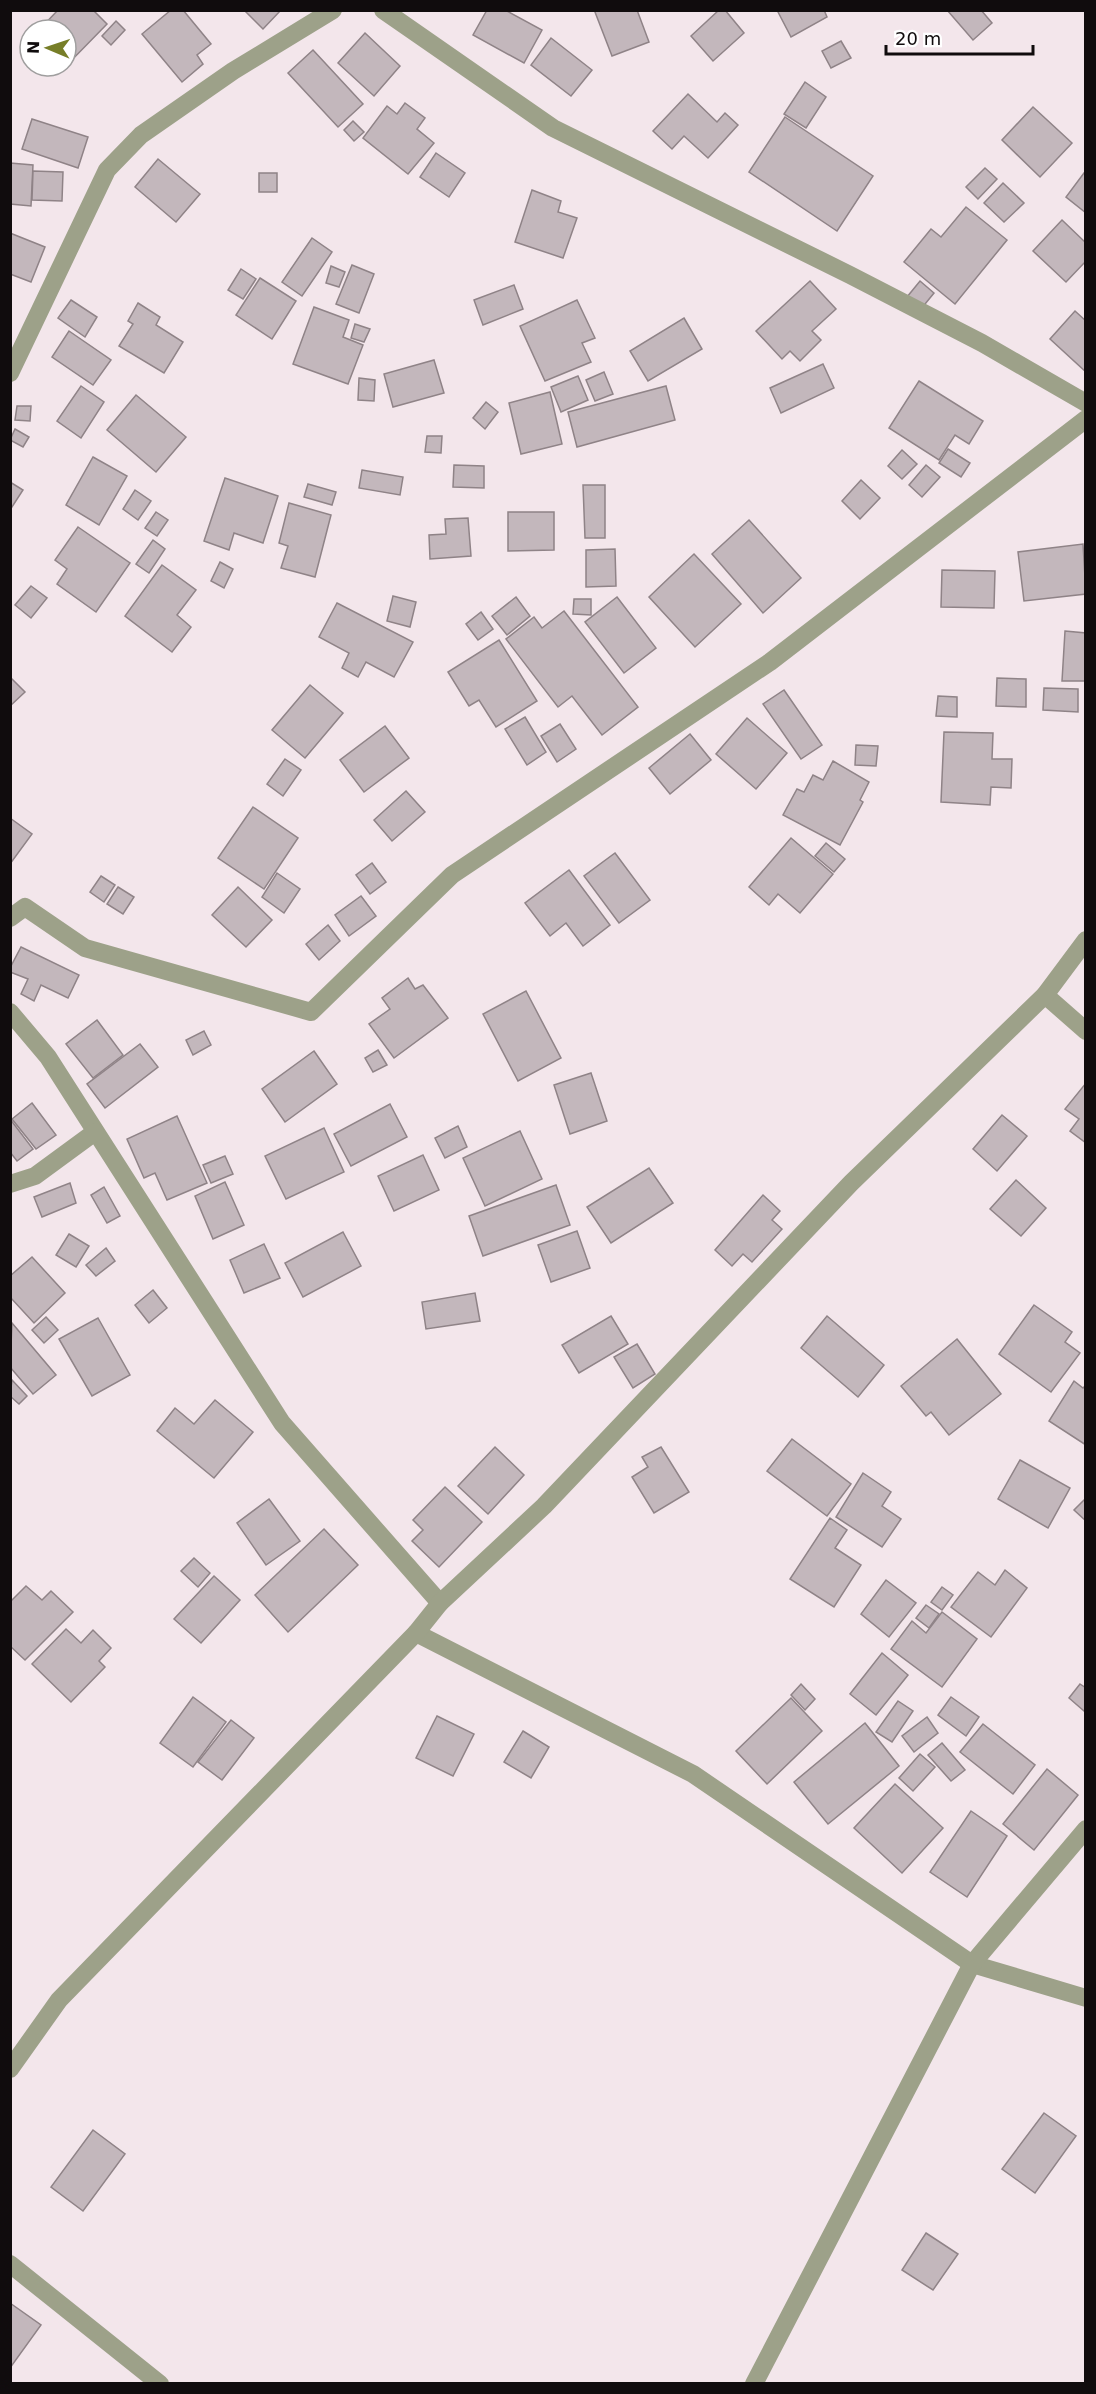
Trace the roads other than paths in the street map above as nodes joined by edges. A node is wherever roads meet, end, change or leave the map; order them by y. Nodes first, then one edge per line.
1 (333, 10) edge
2 (383, 10) edge
3 (10, 373) edge
4 (1086, 403) edge
5 (1086, 419) edge
6 (10, 918) edge
7 (1086, 940) edge
8 (1045, 995) junction
9 (10, 1012) edge
10 (1086, 1031) edge
11 (95, 1132) junction
12 (10, 1185) edge
13 (440, 1603) junction
14 (416, 1633) junction
15 (1086, 1829) edge
16 (972, 1964) junction
17 (1086, 1998) edge
18 (10, 2069) edge
19 (10, 2264) edge
20 (160, 2384) edge
21 (754, 2384) edge

1 - 3 street
2 - 4 street
5 - 6 street
7 - 8 street
8 - 10 street
8 - 13 street
9 - 11 street
11 - 12 street
11 - 13 street
13 - 14 street
14 - 16 street
14 - 18 street
15 - 16 street
16 - 17 street
16 - 21 street
19 - 20 street

